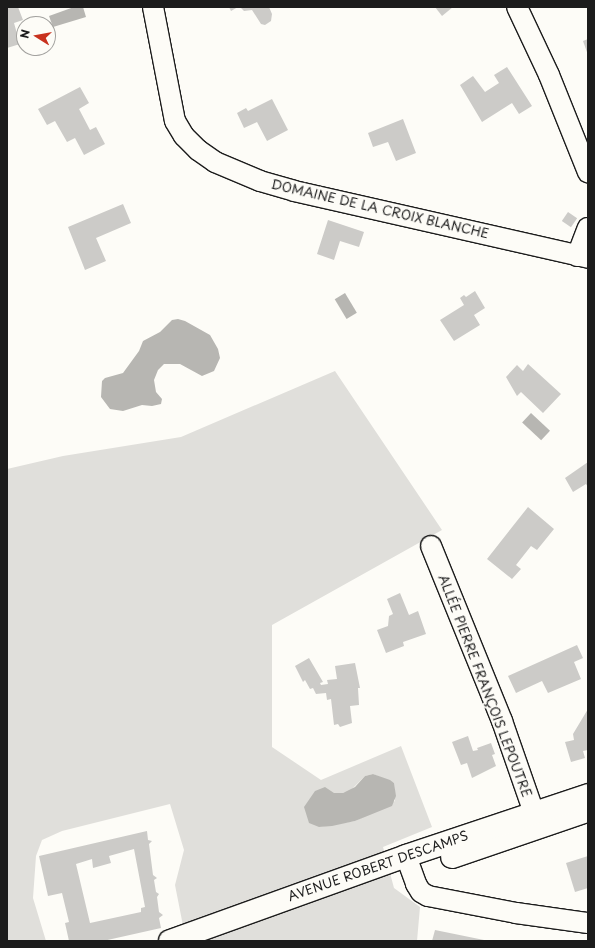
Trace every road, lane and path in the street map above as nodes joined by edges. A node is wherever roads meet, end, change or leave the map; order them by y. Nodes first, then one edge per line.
1 (153, 7) edge
2 (517, 7) edge
3 (588, 172) edge
4 (588, 228) edge
5 (582, 257) edge
6 (431, 546) dead end
7 (588, 795) edge
8 (588, 810) edge
9 (536, 820) junction
10 (409, 863) junction
11 (588, 923) edge
12 (170, 941) edge
13 (183, 941) edge

1 - 5 street, DOMAINE DE LA CROIX BLANCHE
2 - 3 street
4 - 5 street, DOMAINE DE LA CROIX BLANCHE
6 - 9 street, ALLÉE PIERRE FRANÇOIS LEPOUTRE
7 - 9 main road, AVENUE ROBERT DESCAMPS
8 - 9 main road, AVENUE ROBERT DESCAMPS
9 - 10 main road, AVENUE ROBERT DESCAMPS
10 - 11 street
10 - 12 main road, AVENUE ROBERT DESCAMPS
10 - 13 main road, AVENUE ROBERT DESCAMPS

